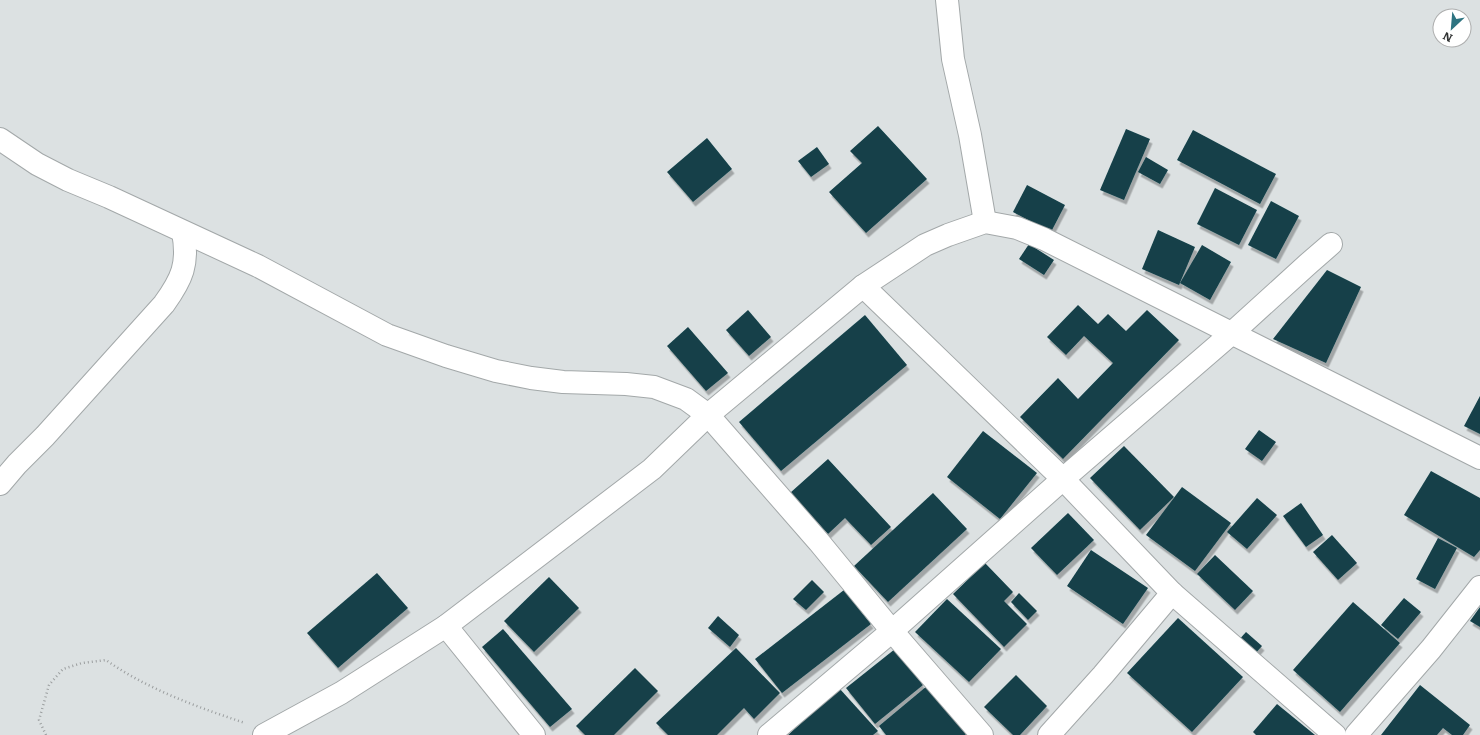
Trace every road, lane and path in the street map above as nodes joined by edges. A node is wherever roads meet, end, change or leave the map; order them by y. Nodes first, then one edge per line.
1 (947, 0) edge
2 (0, 139) edge
3 (985, 222) junction
4 (183, 232) junction
5 (1331, 244) dead end
6 (863, 286) junction
7 (1231, 334) junction
8 (708, 415) junction
9 (1480, 458) edge
10 (1063, 479) junction
11 (0, 484) edge
12 (1480, 587) edge
13 (1172, 593) junction
14 (446, 626) junction
15 (892, 631) junction
16 (272, 731) edge
17 (46, 735) edge
18 (534, 735) edge
19 (769, 735) edge
20 (982, 735) edge
21 (1049, 735) edge
22 (1335, 735) edge
23 (1356, 735) edge

1 - 3 street
2 - 4 street
3 - 6 street
3 - 7 street
4 - 8 street
4 - 11 street
5 - 7 street
6 - 8 street
6 - 10 street
7 - 9 street
7 - 10 street
8 - 14 street
8 - 15 street
10 - 13 street
10 - 15 street
12 - 23 street
13 - 21 street
13 - 22 street
14 - 16 street
14 - 18 street
15 - 19 street
15 - 20 street
16 - 17 path

